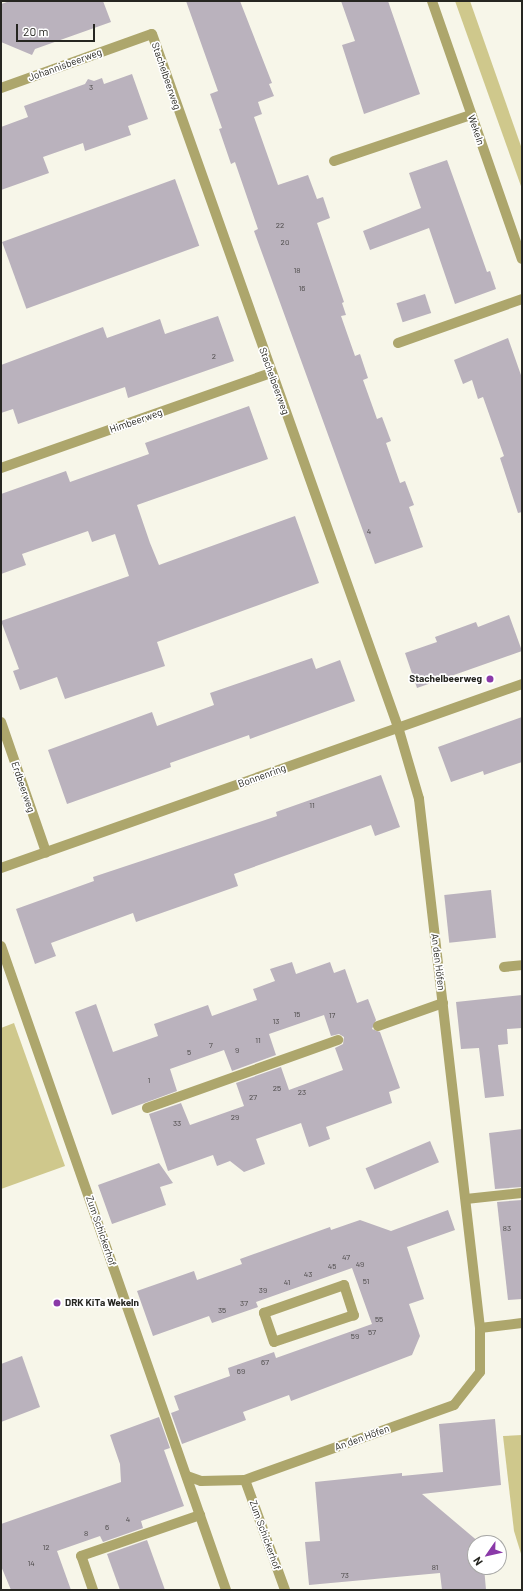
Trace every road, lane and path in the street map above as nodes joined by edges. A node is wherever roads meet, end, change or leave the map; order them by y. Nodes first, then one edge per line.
1 (432, 1) edge
2 (152, 34) joint
3 (1, 88) edge
4 (471, 115) junction
5 (334, 161) dead end
6 (522, 259) edge
7 (522, 299) edge
8 (398, 343) dead end
9 (271, 373) junction
10 (1, 468) edge
11 (522, 684) edge
12 (1, 722) edge
13 (398, 727) junction
14 (46, 852) junction
15 (1, 868) edge
16 (1, 946) edge
17 (522, 965) edge
18 (504, 967) dead end
19 (444, 1003) junction
20 (378, 1026) dead end
21 (338, 1040) dead end
22 (147, 1108) dead end
23 (522, 1193) edge
24 (466, 1199) junction
25 (522, 1324) edge
26 (269, 1328) joint
27 (480, 1328) junction
28 (186, 1476) junction
29 (245, 1480) junction
30 (200, 1515) junction
31 (93, 1590) edge
32 (226, 1590) edge
33 (285, 1590) edge

1 - 4 street, Wekeln
2 - 3 street, Johannisbeerweg
2 - 9 street, Stachelbeerweg
4 - 5 street
4 - 6 street, Wekeln
7 - 8 street
9 - 10 street, Himbeerweg
9 - 13 street, Stachelbeerweg
11 - 13 street, Bonnenring
12 - 14 street, Erdbeerweg
13 - 14 street, Bonnenring
13 - 19 street, An den Höfen
14 - 15 street, Bonnenring
16 - 28 street, Zum Schickerhof
17 - 18 street
19 - 20 street
19 - 24 street, An den Höfen
21 - 22 street
23 - 24 street
24 - 27 street, An den Höfen
25 - 27 street
26 - 26 street
27 - 29 street, An den Höfen
28 - 29 street, An den Höfen
28 - 30 street, Zum Schickerhof
29 - 33 street, Zum Schickerhof
30 - 31 street
30 - 32 street, Zum Schickerhof

